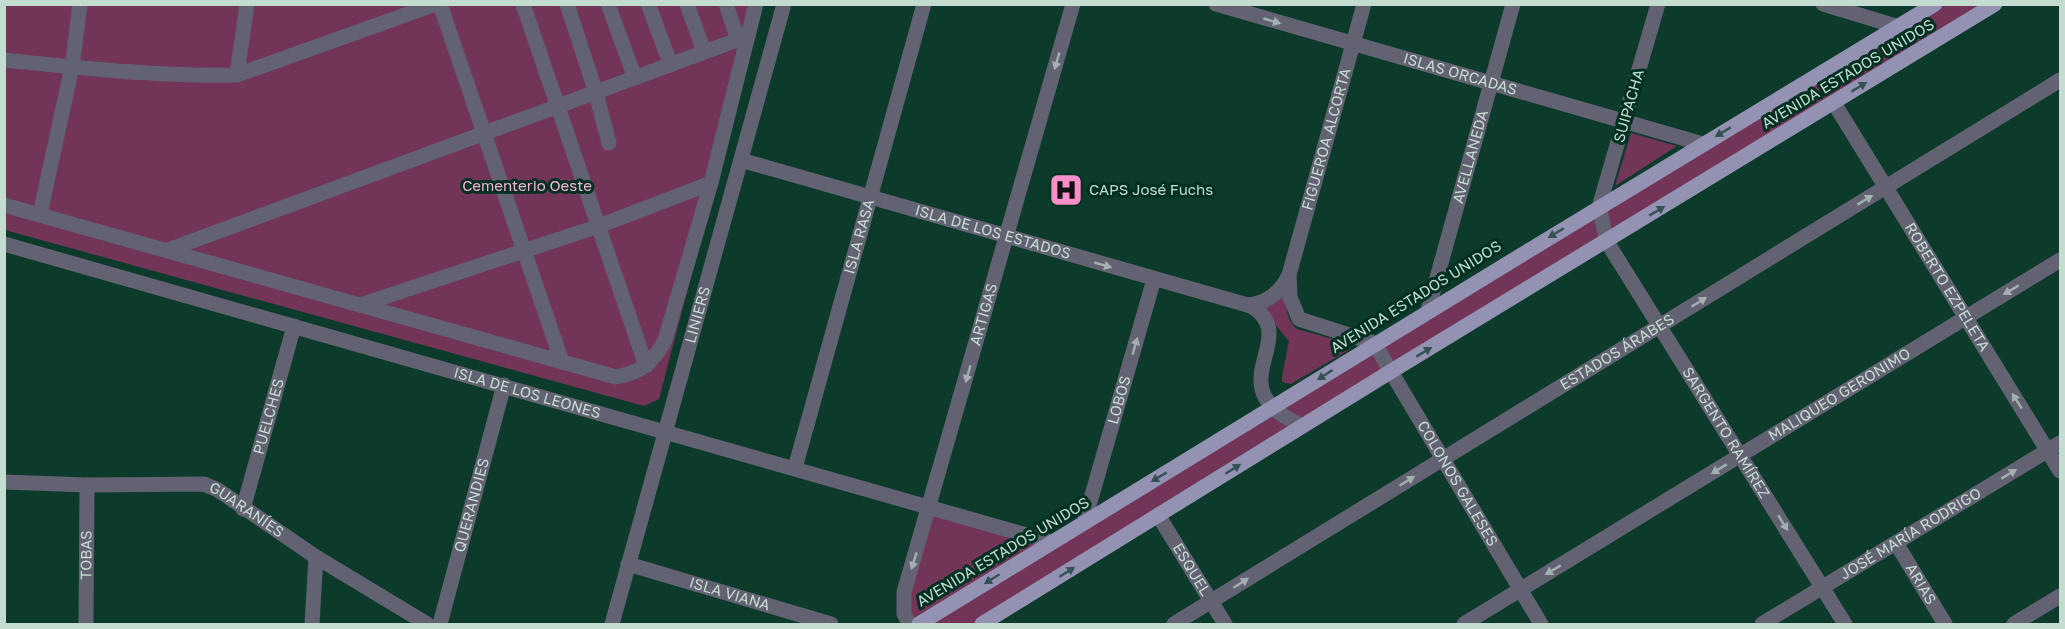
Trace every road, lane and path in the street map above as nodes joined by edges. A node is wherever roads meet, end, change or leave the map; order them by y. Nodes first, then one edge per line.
1 (80, 4) edge
2 (247, 4) edge
3 (438, 4) edge
4 (523, 4) edge
5 (567, 4) edge
6 (608, 4) edge
7 (648, 4) edge
8 (687, 4) edge
9 (726, 4) edge
10 (756, 4) edge
11 (784, 4) edge
12 (924, 4) edge
13 (1073, 4) edge
14 (1216, 4) edge
15 (1365, 4) edge
16 (1514, 4) edge
17 (1658, 4) edge
18 (1823, 4) edge
19 (1935, 4) edge
20 (1995, 4) edge
21 (405, 9) edge
22 (1899, 27) junction
23 (743, 38) junction
24 (1353, 44) junction
25 (704, 52) junction
26 (4, 60) edge
27 (671, 65) junction
28 (72, 67) junction
29 (237, 75) junction
30 (635, 78) junction
31 (2061, 80) edge
32 (1492, 84) junction
33 (596, 93) junction
34 (1834, 103) junction
35 (558, 107) junction
36 (1624, 122) junction
37 (484, 134) junction
38 (609, 143) dead end
39 (1703, 144) junction
40 (741, 160) junction
41 (711, 183) junction
42 (1885, 188) junction
43 (870, 198) junction
44 (4, 205) edge
45 (1599, 207) junction
46 (40, 214) junction
47 (599, 226) junction
48 (1006, 237) junction
49 (1607, 242) junction
50 (6, 249) edge
51 (168, 250) junction
52 (522, 250) junction
53 (2061, 260) edge
54 (1289, 275) junction
55 (1154, 279) junction
56 (360, 305) junction
57 (1247, 305) junction
58 (1428, 310) junction
59 (1964, 318) junction
60 (1661, 325) junction
61 (294, 326) junction
62 (1374, 343) junction
63 (562, 362) junction
64 (646, 366) junction
65 (1390, 372) junction
66 (504, 385) junction
67 (1274, 408) junction
68 (1302, 426) junction
69 (667, 431) junction
70 (2054, 447) edge
71 (1741, 455) junction
72 (1442, 460) junction
73 (795, 468) junction
74 (2061, 471) edge
75 (4, 482) edge
76 (87, 485) junction
77 (243, 508) junction
78 (930, 508) junction
79 (1158, 515) junction
80 (1084, 523) junction
81 (1051, 542) junction
82 (1896, 543) junction
83 (316, 557) junction
84 (628, 564) junction
85 (1822, 588) junction
86 (1520, 590) junction
87 (2061, 596) edge
88 (1211, 602) junction
89 (86, 624) edge
90 (312, 624) edge
91 (427, 624) edge
92 (440, 624) edge
93 (612, 624) edge
94 (831, 624) edge
95 (909, 624) edge
96 (919, 624) edge
97 (982, 624) edge
98 (1174, 624) edge
99 (1225, 624) edge
100 (1464, 624) edge
101 (1541, 624) edge
102 (1762, 624) edge
103 (1845, 624) edge
104 (1945, 624) edge
105 (2014, 624) edge

1 - 28 street
2 - 29 street
3 - 21 street
3 - 37 street
4 - 35 street
5 - 33 street
6 - 30 street
7 - 27 street
8 - 25 street
9 - 23 street
10 - 23 street
11 - 40 street, LINIERS
12 - 43 street, ISLA RASA
13 -> 48 street, ARTIGAS
14 -> 24 street, ISLAS ORCADAS
15 - 24 street, FIGUEROA ALCORTA
16 - 32 street, AVELLANEDA
17 - 36 street, SUIPACHA
18 - 22 street
19 - 22 main road, AVENIDA ESTADOS UNIDOS
34 -> 20 main road, AVENIDA ESTADOS UNIDOS
21 - 29 street
22 -> 39 main road, AVENIDA ESTADOS UNIDOS
23 - 25 street
23 - 41 street
24 - 32 street, ISLAS ORCADAS
24 - 54 street, FIGUEROA ALCORTA
25 - 27 street
26 - 28 street
27 - 30 street
28 - 29 street
28 - 46 street
30 - 33 street
31 - 42 street, ESTADOS ÁRABES
32 - 36 street, ISLAS ORCADAS
32 - 58 street, AVELLANEDA
33 - 35 street
33 - 38 street
34 - 42 street, ROBERTO EZPELETA
49 -> 34 main road, AVENIDA ESTADOS UNIDOS
35 - 37 street
35 - 47 street
36 - 39 street, ISLAS ORCADAS
36 - 45 street, SUIPACHA
37 - 51 street
37 - 52 street
39 - 45 main road, AVENIDA ESTADOS UNIDOS
40 - 43 street, ISLA DE LOS ESTADOS
40 - 69 street, LINIERS
41 - 47 street
41 - 64 street
42 - 59 street, ROBERTO EZPELETA
60 -> 42 street, ESTADOS ÁRABES
43 - 48 street, ISLA DE LOS ESTADOS
43 - 73 street, ISLA RASA
44 - 46 street
45 - 49 street
45 -> 58 main road, AVENIDA ESTADOS UNIDOS
46 - 51 street
47 - 52 street
47 - 64 street
48 -> 55 street, ISLA DE LOS ESTADOS
48 -> 78 street, ARTIGAS
49 - 60 street, SARGENTO RAMÍREZ
65 -> 49 main road, AVENIDA ESTADOS UNIDOS
50 - 61 street, ISLA DE LOS LEONES
51 - 56 street
52 - 56 street
52 - 63 street
53 -> 59 street, MALIQUEO GERONIMO
54 - 57 street
54 - 62 street
55 - 57 street, ISLA DE LOS ESTADOS
80 -> 55 street, LOBOS
56 - 63 street
57 - 67 street, ISLA DE LOS ESTADOS
58 - 62 main road, AVENIDA ESTADOS UNIDOS
70 -> 59 street, ROBERTO EZPELETA
59 - 71 street, MALIQUEO GERONIMO
60 - 71 street, SARGENTO RAMÍREZ
60 - 72 street, ESTADOS ÁRABES
61 - 66 street, ISLA DE LOS LEONES
61 - 77 street, PUELCHES
62 - 65 street, COLONOS GALESES
62 -> 67 main road, AVENIDA ESTADOS UNIDOS
63 - 64 street
65 - 68 main road, AVENIDA ESTADOS UNIDOS
65 - 72 street, COLONOS GALESES
66 - 69 street, ISLA DE LOS LEONES
66 - 92 street, QUERANDIES
67 - 68 street
67 -> 80 main road, AVENIDA ESTADOS UNIDOS
79 -> 68 main road, AVENIDA ESTADOS UNIDOS
69 - 73 street, ISLA DE LOS LEONES
69 - 84 street, LINIERS
70 - 74 street, ROBERTO EZPELETA
82 -> 70 street, JOSÉ MARÍA RODRIGO
71 -> 85 street, SARGENTO RAMÍREZ
71 -> 86 street, MALIQUEO GERONIMO
72 - 86 street, COLONOS GALESES
88 -> 72 street, ESTADOS ÁRABES
73 - 78 street, ISLA DE LOS LEONES
75 - 76 street, GUARANÍES
76 - 77 street, GUARANÍES
76 - 89 street, TOBAS
77 - 83 street, GUARANÍES
78 - 81 street, ISLA DE LOS LEONES
78 -> 95 street, ARTIGAS
79 - 88 street, ESQUEL
97 -> 79 main road, AVENIDA ESTADOS UNIDOS
80 - 81 main road, AVENIDA ESTADOS UNIDOS
81 -> 96 main road, AVENIDA ESTADOS UNIDOS
82 - 85 street, JOSÉ MARÍA RODRIGO
82 - 104 street, ARIAS
83 - 90 street
83 - 91 street, GUARANÍES
84 - 93 street, LINIERS
84 - 94 street, ISLA VIANA
85 - 102 street, JOSÉ MARÍA RODRIGO
85 - 103 street, SARGENTO RAMÍREZ
86 - 100 street, MALIQUEO GERONIMO
86 - 101 street, COLONOS GALESES
87 - 105 street
88 - 98 street, ESTADOS ÁRABES
88 - 99 street, ESQUEL

